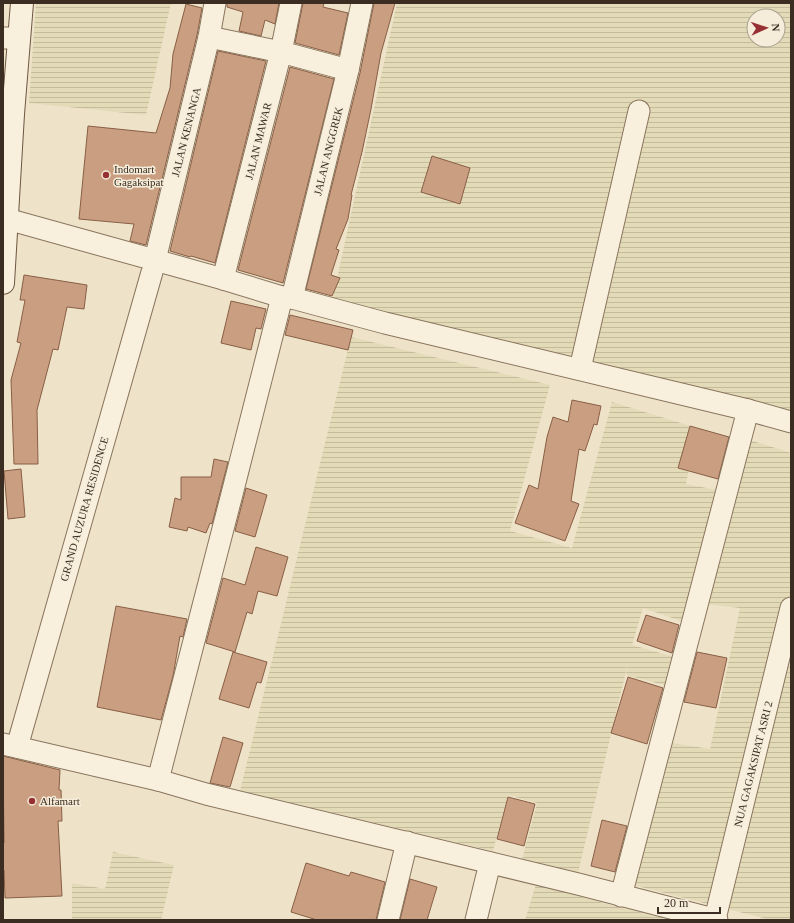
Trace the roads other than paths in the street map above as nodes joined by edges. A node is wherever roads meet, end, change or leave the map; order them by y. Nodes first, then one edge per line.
1 (22, 3) edge
2 (216, 3) edge
3 (291, 3) edge
4 (362, 3) edge
5 (209, 37) junction
6 (11, 38) edge
7 (281, 52) junction
8 (348, 70) junction
9 (639, 111) dead end
10 (8, 114) edge
11 (7, 154) edge
12 (7, 219) junction
13 (154, 266) junction
14 (224, 279) junction
15 (3, 283) edge
16 (287, 297) junction
17 (580, 369) junction
18 (748, 410) junction
19 (791, 422) edge
20 (791, 608) edge
21 (786, 655) edge
22 (10, 745) edge
23 (158, 780) junction
24 (407, 842) junction
25 (490, 863) junction
26 (621, 896) junction
27 (388, 920) edge
28 (476, 920) edge
29 (716, 920) edge

1 - 6 main road
2 - 5 street, JALAN KENANGA
3 - 7 street, JALAN MAWAR
4 - 8 street, JALAN ANGGREK
5 - 7 street
5 - 13 street, JALAN KENANGA
6 - 10 main road
7 - 8 street
7 - 14 street, JALAN MAWAR
8 - 16 street, JALAN ANGGREK
9 - 17 street
10 - 11 main road
11 - 12 main road
12 - 13 street
12 - 15 main road
13 - 14 street
13 - 22 street, GRAND AUZURA RESIDENCE
14 - 16 street
16 - 17 street
16 - 23 street, JALAN ANGGREK
17 - 18 street
18 - 19 street
18 - 26 street
20 - 21 street, NUA GAGAKSIPAT ASRI 2
21 - 29 street, NUA GAGAKSIPAT ASRI 2
22 - 23 street
23 - 24 street
24 - 25 street
24 - 27 street
25 - 26 street
25 - 28 street
26 - 29 street

